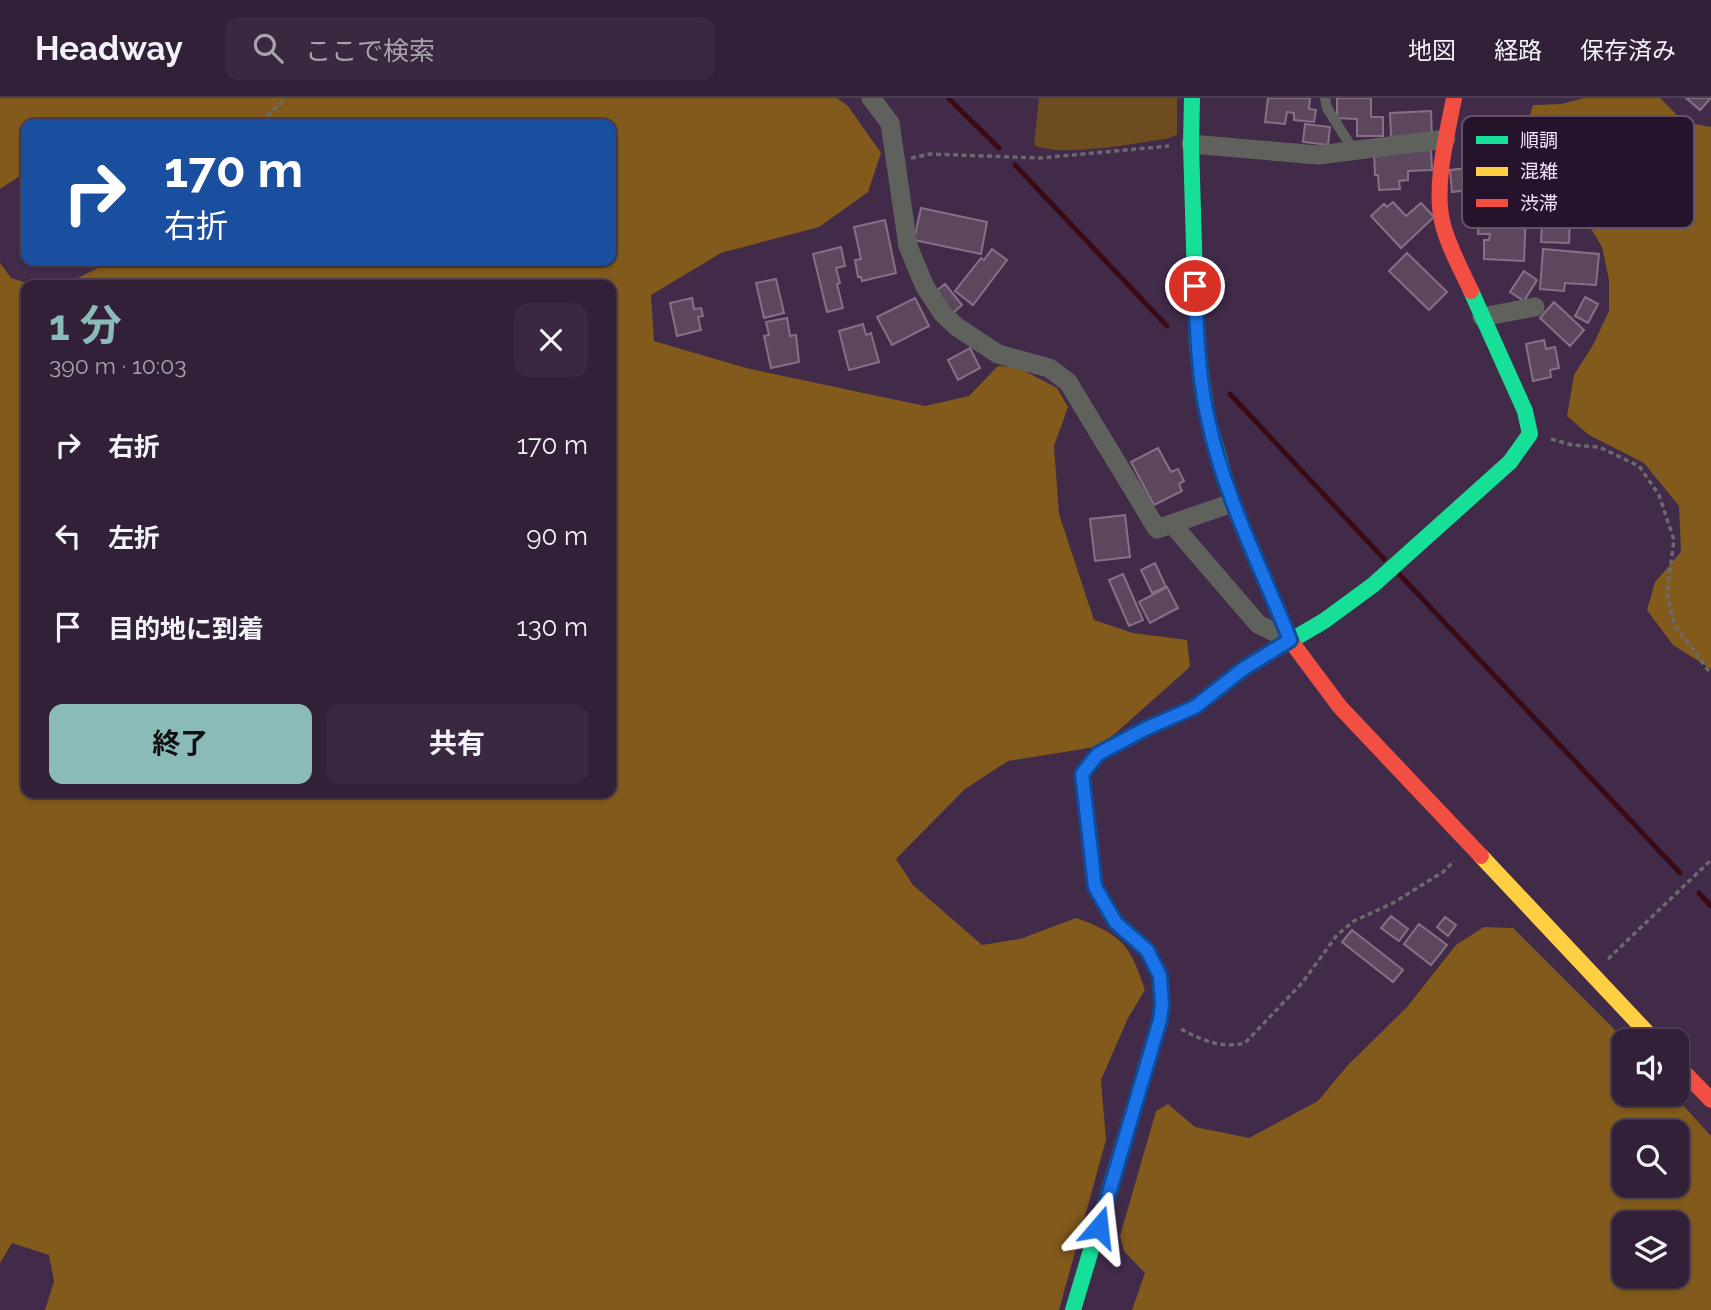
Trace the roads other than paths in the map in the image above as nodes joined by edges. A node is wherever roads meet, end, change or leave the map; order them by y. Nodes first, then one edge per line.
1 (871, 98) edge
2 (1192, 98) edge
3 (1325, 98) edge
4 (1454, 98) edge
5 (1446, 139) junction
6 (1191, 144) junction
7 (1354, 151) junction
8 (1535, 307) dead end
9 (1482, 317) junction
10 (1232, 503) junction
11 (1172, 524) junction
12 (1290, 640) junction
13 (1644, 1029) edge
14 (1689, 1077) edge
15 (1711, 1100) edge
16 (1073, 1310) edge

1 - 11 street
2 - 6 street
3 - 7 lane
4 - 5 street
5 - 7 street
5 - 9 street
6 - 7 street
6 - 10 street
8 - 9 street
9 - 12 street
10 - 11 street
10 - 12 street
11 - 12 street
12 - 13 street
12 - 16 street
14 - 15 street

